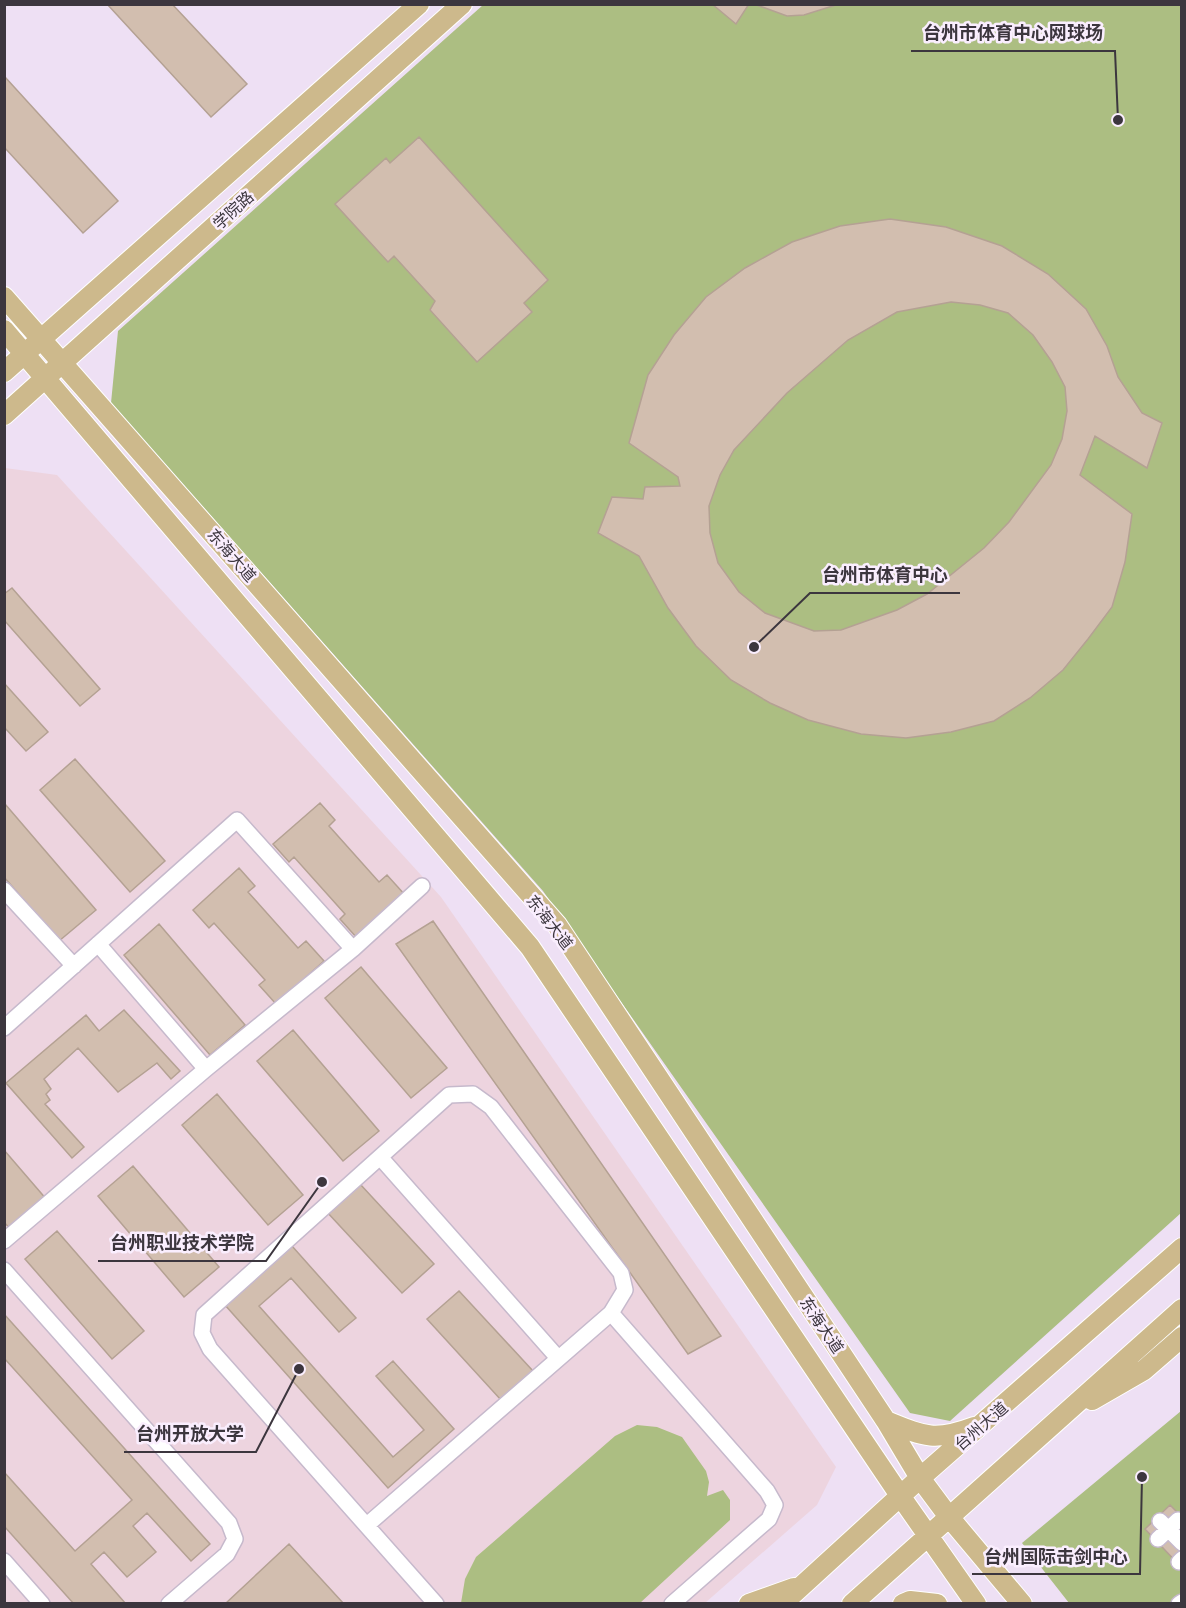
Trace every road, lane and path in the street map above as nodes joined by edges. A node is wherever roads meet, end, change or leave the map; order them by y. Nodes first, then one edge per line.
1 (419, 4) edge
2 (462, 4) edge
3 (4, 297) edge
4 (4, 330) edge
5 (44, 339) junction
6 (25, 353) junction
7 (63, 362) junction
8 (4, 372) edge
9 (47, 377) junction
10 (4, 415) edge
11 (422, 886) dead end
12 (4, 890) edge
13 (98, 945) junction
14 (353, 949) junction
15 (74, 966) junction
16 (4, 1028) edge
17 (206, 1069) junction
18 (380, 1157) junction
19 (4, 1241) edge
20 (1182, 1248) edge
21 (4, 1270) edge
22 (1182, 1309) edge
23 (611, 1313) junction
24 (1182, 1337) edge
25 (558, 1358) junction
26 (886, 1421) junction
27 (1056, 1421) junction
28 (984, 1423) junction
29 (920, 1478) junction
30 (901, 1497) junction
31 (949, 1517) junction
32 (367, 1525) junction
33 (928, 1535) junction
34 (4, 1561) edge
35 (802, 1585) junction
36 (42, 1604) edge
37 (169, 1604) edge
38 (436, 1604) edge
39 (672, 1604) edge
40 (749, 1604) edge
41 (782, 1604) edge
42 (852, 1604) edge
43 (903, 1604) edge
44 (937, 1604) edge
45 (976, 1604) edge
46 (1004, 1604) edge
47 (1016, 1604) edge
48 (1022, 1604) edge

1 - 5 main road, 学院路
2 - 7 main road, 学院路
3 - 5 main road, 东海大道
4 - 6 main road, 东海大道
5 - 6 main road, 学院路
5 - 7 main road, 东海大道
6 - 8 main road, 学院路
6 - 9 main road, 东海大道
7 - 9 main road, 学院路
7 - 26 main road, 东海大道
9 - 10 main road, 学院路
9 - 30 main road, 东海大道
11 - 14 lane
12 - 15 lane
13 - 14 lane
13 - 15 lane
13 - 17 lane
14 - 17 lane
15 - 16 lane
17 - 19 lane
18 - 23 lane
18 - 25 lane
18 - 32 lane
20 - 28 main road, 台州大道
21 - 37 lane
22 - 27 main road
23 - 25 lane
23 - 39 lane
24 - 27 main road
25 - 32 lane
26 - 28 main road
26 - 29 main road, 东海大道
27 - 31 main road
28 - 29 main road, 台州大道
29 - 30 main road, 台州大道
29 - 31 main road, 东海大道
30 - 33 main road, 东海大道
30 - 35 main road, 台州大道
31 - 33 main road
31 - 48 main road, 东海大道
32 - 38 lane
33 - 42 main road
33 - 45 main road, 东海大道
34 - 36 lane
35 - 40 main road
35 - 41 main road, 台州大道
43 - 44 main road
46 - 47 main road

